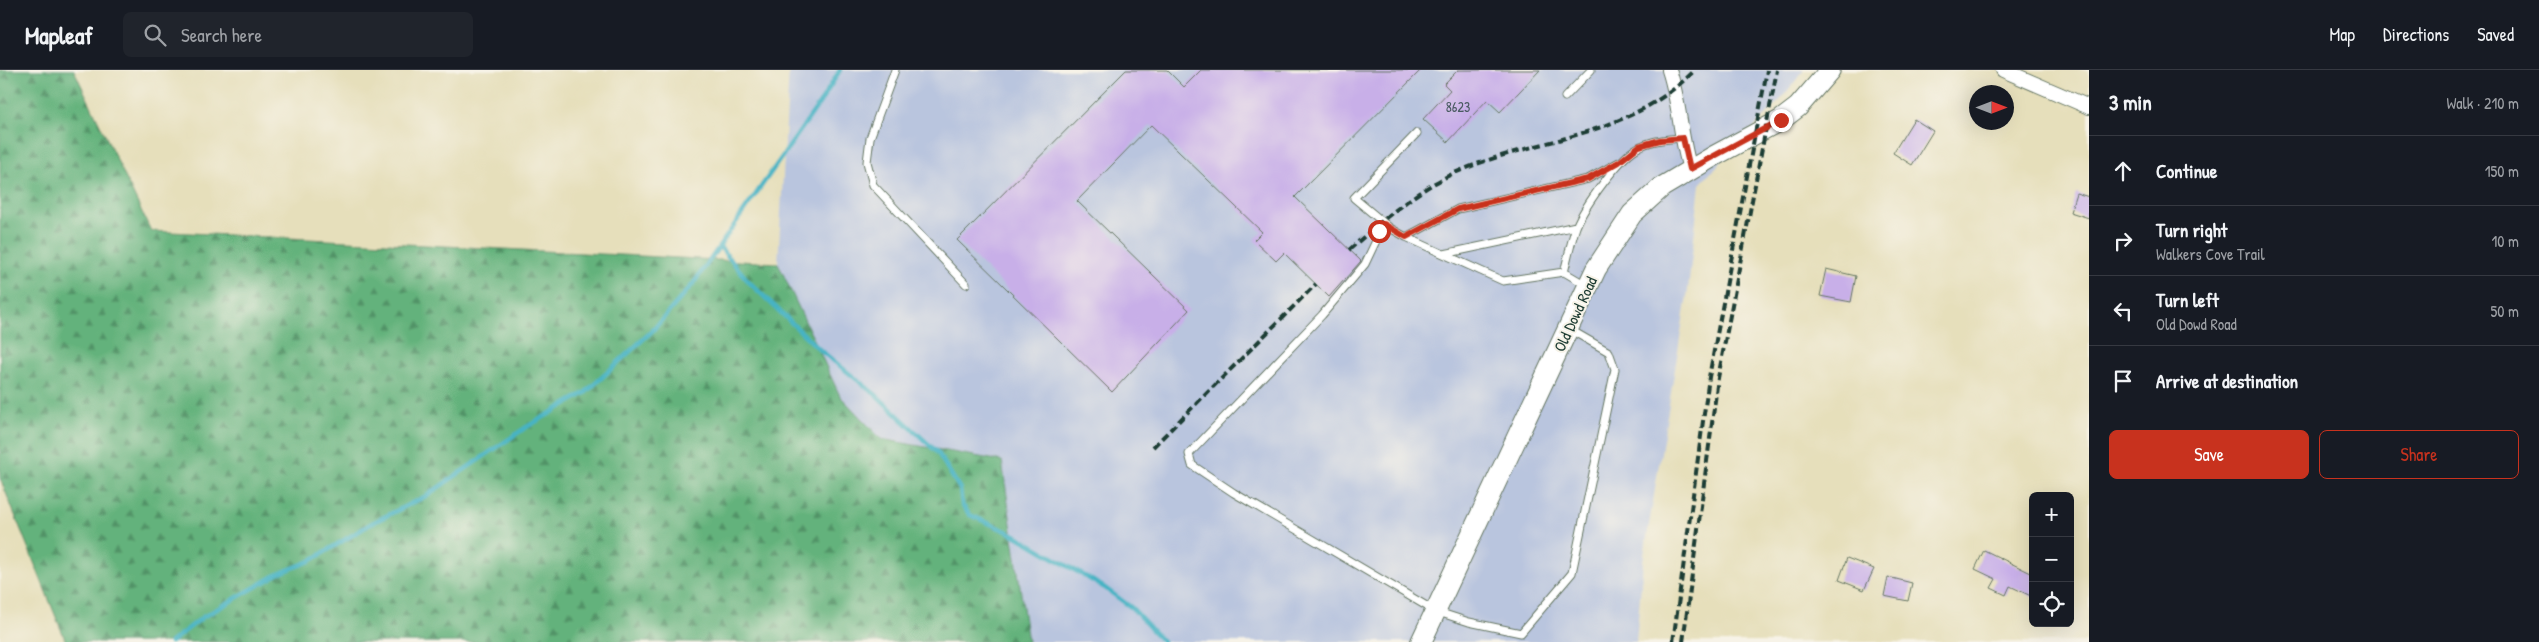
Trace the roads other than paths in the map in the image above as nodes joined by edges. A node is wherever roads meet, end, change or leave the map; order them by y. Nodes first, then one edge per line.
1 (895, 70) edge
2 (1591, 70) edge
3 (1669, 70) edge
4 (1830, 70) edge
5 (2003, 70) edge
6 (1565, 97) dead end
7 (2089, 107) edge
8 (1417, 133) dead end
9 (1683, 138) junction
10 (1619, 162) junction
11 (1690, 169) junction
12 (1384, 224) junction
13 (1576, 226) junction
14 (1406, 237) junction
15 (1444, 254) junction
16 (1564, 272) junction
17 (966, 284) dead end
18 (1588, 286) junction
19 (1568, 328) junction
20 (1435, 611) junction
21 (1421, 642) edge

1 - 17 lane
2 - 6 lane
3 - 9 street
4 - 11 street, Old Dowd Road
5 - 7 street
8 - 12 lane
9 - 10 lane
9 - 11 street
10 - 13 lane
10 - 14 lane
11 - 18 street, Old Dowd Road
12 - 14 lane
12 - 20 lane
13 - 15 lane
13 - 16 lane
14 - 15 lane
15 - 16 lane
16 - 18 lane
18 - 19 street, Old Dowd Road
19 - 20 street, Old Dowd Road
19 - 20 lane
20 - 21 street, Old Dowd Road

